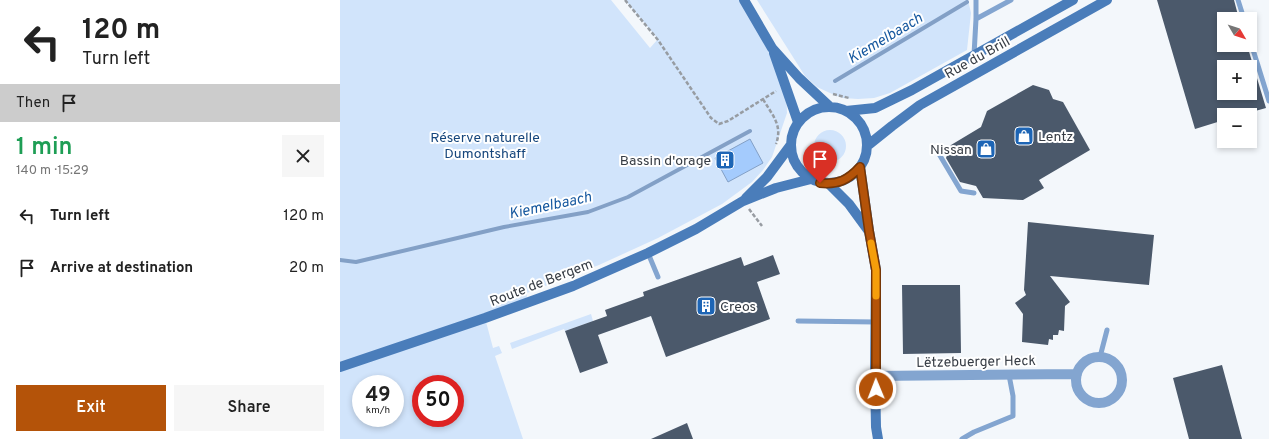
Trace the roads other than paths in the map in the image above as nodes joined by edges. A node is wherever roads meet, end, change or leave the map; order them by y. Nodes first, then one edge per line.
1 (744, 0) edge
2 (976, 0) edge
3 (1011, 0) edge
4 (1107, 0) edge
5 (1238, 0) edge
6 (1069, 1) edge
7 (1242, 12) edge
8 (976, 19) junction
9 (772, 48) junction
10 (1254, 52) edge
11 (973, 56) junction
12 (1269, 100) edge
13 (830, 107) junction
14 (846, 111) junction
15 (798, 122) junction
16 (790, 146) junction
17 (867, 146) junction
18 (939, 154) dead end
19 (860, 167) junction
20 (811, 179) junction
21 (829, 184) junction
22 (974, 193) dead end
23 (743, 201) junction
24 (869, 231) junction
25 (648, 253) junction
26 (658, 277) dead end
27 (798, 321) dead end
28 (876, 322) junction
29 (1107, 330) dead end
30 (1100, 357) junction
31 (340, 367) edge
32 (1009, 374) junction
33 (1077, 374) junction
34 (876, 376) junction
35 (878, 439) edge
36 (962, 439) edge

1 - 9 main road
2 - 8 lane
3 - 8 lane
4 - 17 main road, Rue du Brill
5 - 7 lane
6 - 11 main road, Rue du Brill
8 - 11 lane
9 - 13 main road
9 - 15 main road
10 - 12 lane
11 - 14 main road, Rue du Brill
13 - 14 main road
13 - 15 main road
14 - 17 main road
15 - 16 main road
16 - 20 main road
16 - 23 main road, Route de Bergem
17 - 19 main road
18 - 22 lane
19 - 21 main road
19 - 24 main road
20 - 21 main road
20 - 23 main road, Route de Bergem
21 - 24 main road
23 - 25 main road, Route de Bergem
24 - 28 main road
25 - 26 lane
25 - 31 main road, Route de Bergem
27 - 28 lane
28 - 34 main road
29 - 30 lane
30 - 33 street
30 - 33 street
32 - 33 street, Lëtzebuerger Heck
32 - 34 street, Lëtzebuerger Heck
32 - 36 lane
34 - 35 main road

